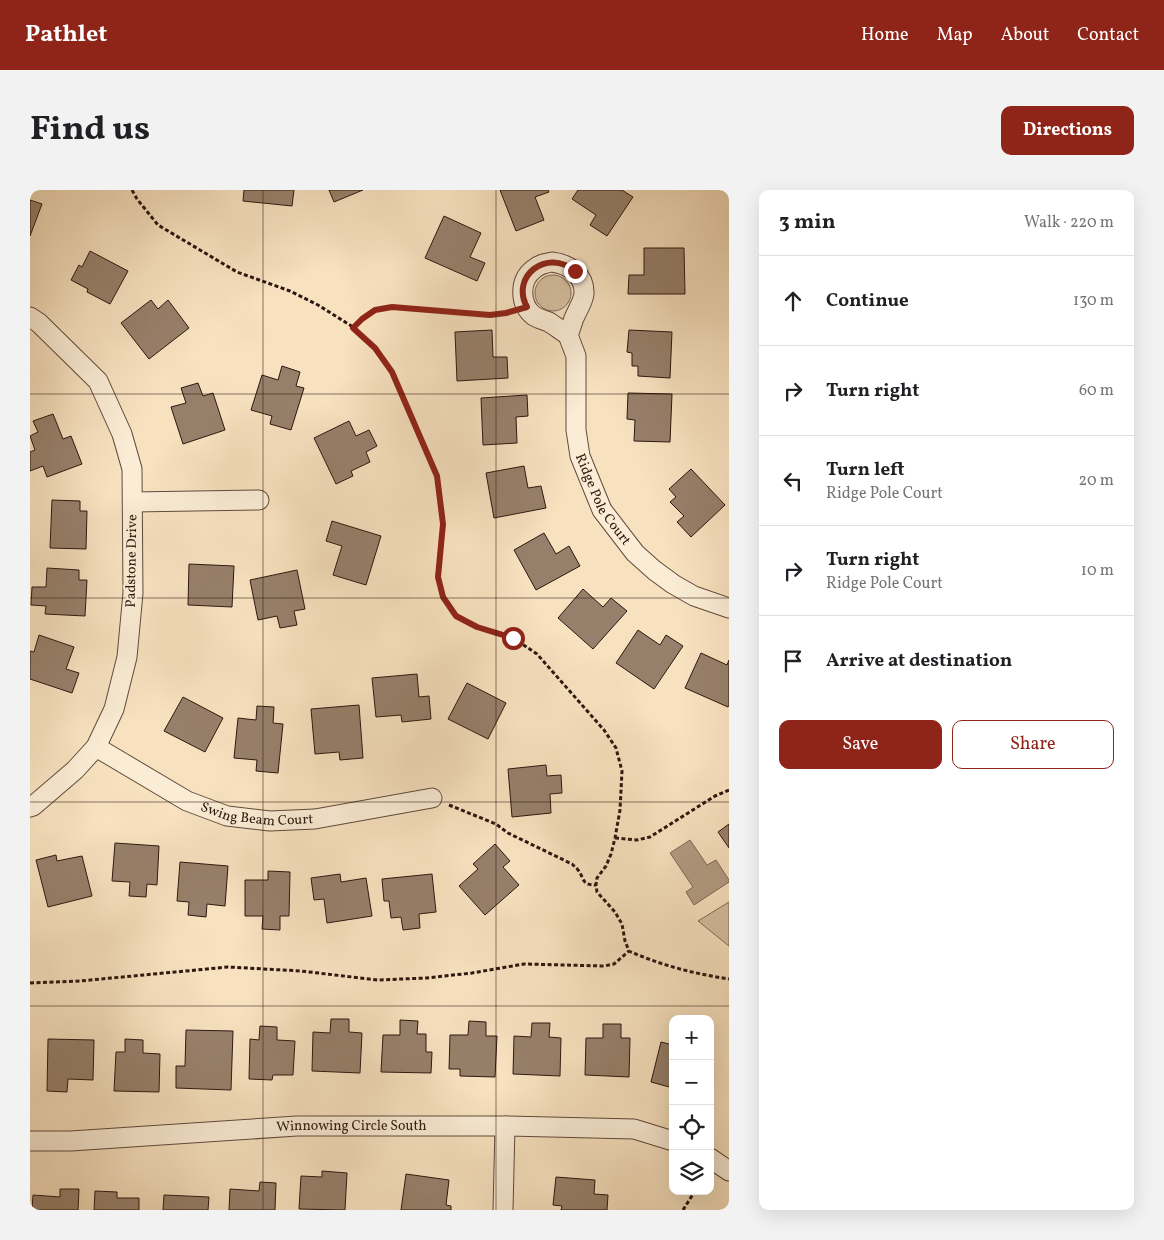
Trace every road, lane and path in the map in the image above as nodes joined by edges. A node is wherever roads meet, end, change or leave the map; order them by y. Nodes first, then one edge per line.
1 (132, 190) edge
2 (527, 307) junction
3 (30, 318) edge
4 (353, 328) junction
5 (568, 335) junction
6 (259, 500) dead end
7 (133, 502) junction
8 (729, 608) edge
9 (96, 747) junction
10 (729, 790) edge
11 (432, 798) joint
12 (30, 807) edge
13 (615, 838) junction
14 (596, 885) junction
15 (629, 951) junction
16 (729, 979) edge
17 (30, 983) edge
18 (505, 1126) junction
19 (669, 1140) edge
20 (30, 1141) edge
21 (714, 1161) edge
22 (729, 1171) edge
23 (692, 1195) edge
24 (503, 1210) edge
25 (683, 1210) edge

1 - 4 path
2 - 4 path
2 - 5 street
2 - 5 street
3 - 7 street, Padstone Drive
4 - 13 path
5 - 8 street, Ridge Pole Court
6 - 7 street
7 - 9 street, Padstone Drive
9 - 11 street, Swing Beam Court
9 - 12 street, Padstone Drive
10 - 13 path
11 - 14 path
13 - 14 path
14 - 15 path
15 - 16 path
15 - 17 path
18 - 19 street, Winnowing Circle South
18 - 20 street, Winnowing Circle South
18 - 24 street
21 - 22 street
23 - 25 path

